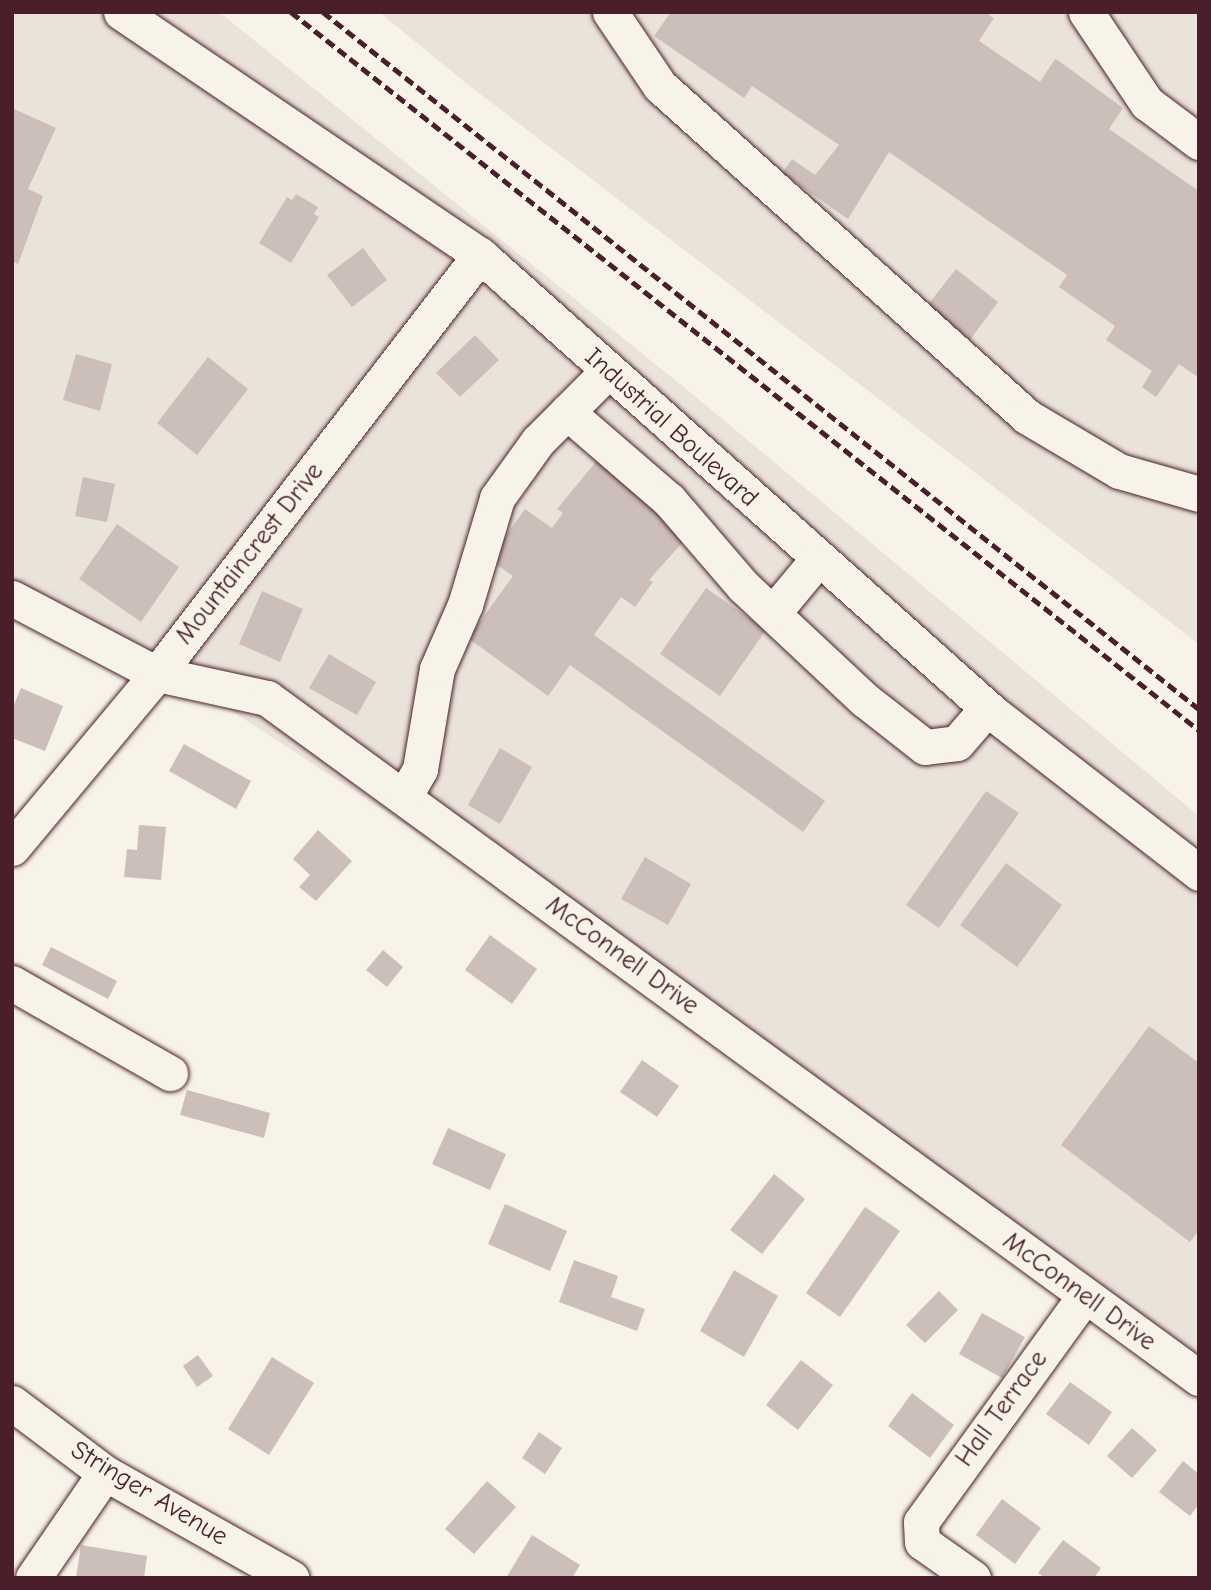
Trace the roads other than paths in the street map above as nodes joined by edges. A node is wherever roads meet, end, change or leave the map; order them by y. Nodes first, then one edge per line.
1 (121, 12) edge
2 (610, 12) edge
3 (1086, 12) edge
4 (1199, 142) edge
5 (480, 255) junction
6 (608, 370) junction
7 (567, 412) junction
8 (1199, 494) edge
9 (817, 560) junction
10 (12, 598) edge
11 (773, 613) junction
12 (157, 674) junction
13 (987, 708) junction
14 (404, 797) junction
15 (12, 848) edge
16 (1199, 873) edge
17 (12, 983) edge
18 (170, 1073) dead end
19 (1084, 1297) junction
20 (1199, 1378) edge
21 (12, 1403) edge
22 (105, 1473) junction
23 (33, 1578) edge
24 (291, 1578) edge
25 (973, 1578) edge

1 - 5 street, Industrial Boulevard
2 - 8 street
3 - 4 street
5 - 6 street, Industrial Boulevard
5 - 12 street, Mountaincrest Drive
6 - 7 street
6 - 9 street, Industrial Boulevard
7 - 11 street
7 - 14 street
9 - 11 street
9 - 13 street, Industrial Boulevard
10 - 12 street, McConnell Drive
11 - 13 street
12 - 14 street, McConnell Drive
12 - 15 street, Mountaincrest Drive
13 - 16 street, Industrial Boulevard
14 - 19 street, McConnell Drive
17 - 18 street
19 - 20 street, McConnell Drive
19 - 25 street, Hall Terrace
21 - 22 street, Stringer Avenue
22 - 23 street
22 - 24 street, Stringer Avenue

